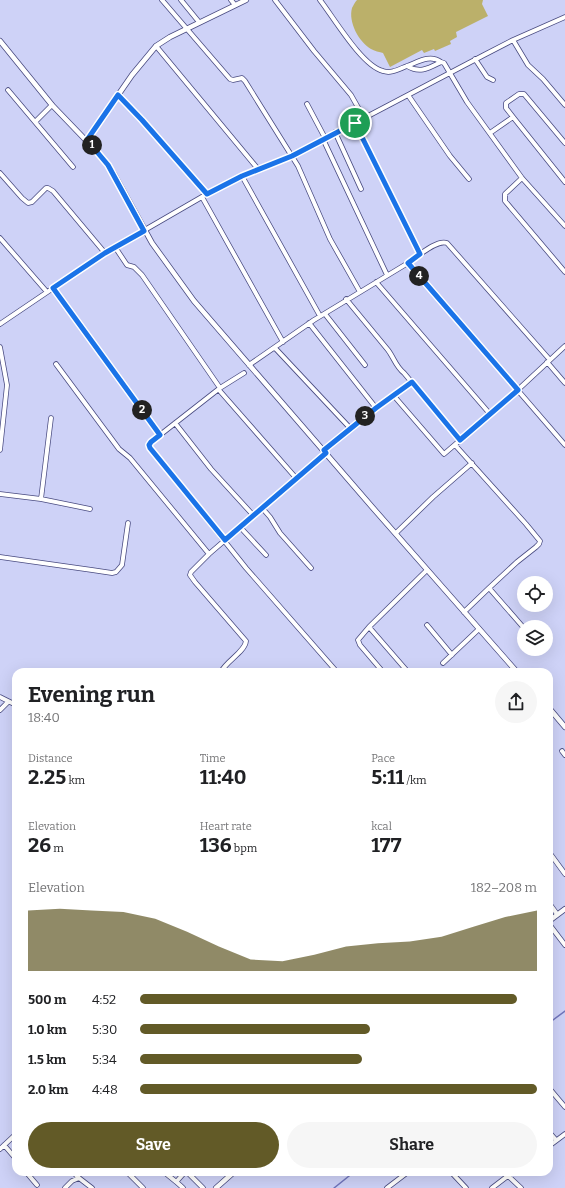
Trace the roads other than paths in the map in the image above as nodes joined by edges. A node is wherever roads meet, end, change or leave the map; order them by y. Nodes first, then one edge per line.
1 (162, 0) edge
2 (181, 0) edge
3 (231, 0) edge
4 (246, 0) edge
5 (275, 0) edge
6 (320, 0) edge
7 (235, 5) junction
8 (565, 18) edge
9 (199, 22) junction
10 (186, 29) junction
11 (514, 40) junction
12 (0, 41) edge
13 (156, 46) junction
14 (475, 59) junction
15 (441, 62) junction
16 (406, 66) junction
17 (449, 73) junction
18 (493, 80) dead end
19 (8, 90) dead end
20 (118, 95) junction
21 (408, 95) junction
22 (307, 104) dead end
23 (52, 105) junction
24 (565, 105) edge
25 (513, 117) junction
26 (364, 118) junction
27 (35, 122) junction
28 (355, 123) junction
29 (335, 132) junction
30 (490, 133) junction
31 (324, 138) junction
32 (87, 140) junction
33 (565, 143) edge
34 (292, 156) junction
35 (73, 167) dead end
36 (258, 169) junction
37 (0, 173) edge
38 (242, 176) junction
39 (522, 178) junction
40 (468, 179) dead end
41 (565, 182) edge
42 (361, 189) dead end
43 (207, 194) junction
44 (202, 197) junction
45 (565, 226) edge
46 (144, 231) junction
47 (0, 238) edge
48 (115, 247) junction
49 (105, 253) junction
50 (420, 254) junction
51 (408, 263) junction
52 (565, 272) edge
53 (387, 275) junction
54 (376, 282) junction
55 (53, 288) junction
56 (47, 292) junction
57 (360, 292) junction
58 (346, 300) junction
59 (325, 314) junction
60 (320, 316) junction
61 (309, 323) junction
62 (0, 324) edge
63 (283, 342) junction
64 (565, 346) edge
65 (0, 347) edge
66 (275, 348) junction
67 (56, 364) dead end
68 (550, 364) junction
69 (364, 365) dead end
70 (250, 367) junction
71 (412, 382) junction
72 (565, 383) edge
73 (220, 389) junction
74 (518, 390) junction
75 (394, 396) junction
76 (376, 408) junction
77 (490, 414) junction
78 (51, 418) dead end
79 (175, 423) junction
80 (350, 428) junction
81 (160, 435) junction
82 (460, 440) junction
83 (565, 445) edge
84 (458, 448) junction
85 (0, 450) edge
86 (325, 452) junction
87 (472, 463) junction
88 (296, 478) junction
89 (0, 494) edge
90 (41, 499) junction
91 (262, 508) junction
92 (90, 510) dead end
93 (253, 515) junction
94 (128, 523) dead end
95 (240, 527) junction
96 (396, 533) junction
97 (225, 540) junction
98 (209, 554) junction
99 (266, 554) dead end
100 (0, 557) edge
101 (310, 568) dead end
102 (427, 570) junction
103 (489, 588) junction
104 (464, 612) junction
105 (517, 620) edge
106 (427, 625) dead end
107 (369, 626) junction
108 (479, 629) junction
109 (452, 655) junction
110 (443, 663) dead end
111 (223, 668) edge
112 (333, 668) edge
113 (380, 668) edge
114 (405, 668) edge
115 (513, 668) edge
116 (0, 697) edge
117 (8, 702) junction
118 (12, 704) edge
119 (0, 710) edge
120 (553, 713) edge
121 (565, 727) edge
122 (553, 858) edge
123 (565, 874) edge
124 (553, 907) edge
125 (565, 909) edge
126 (558, 914) junction
127 (553, 918) edge
128 (553, 929) edge
129 (565, 945) edge
130 (553, 1093) edge
131 (565, 1107) edge
132 (565, 1134) edge
133 (553, 1137) edge
134 (12, 1138) edge
135 (556, 1140) junction
136 (553, 1143) edge
137 (4, 1145) junction
138 (0, 1149) edge
139 (12, 1154) edge
140 (29, 1176) edge
141 (131, 1176) edge
142 (169, 1176) edge
143 (182, 1176) edge
144 (190, 1176) edge
145 (230, 1176) edge
146 (403, 1176) edge
147 (455, 1176) edge
148 (507, 1176) joint
149 (79, 1178) joint
150 (177, 1181) junction
151 (37, 1185) dead end
152 (65, 1188) edge
153 (92, 1188) edge
154 (143, 1188) edge
155 (183, 1188) edge
156 (203, 1188) edge
157 (216, 1188) edge
158 (387, 1188) edge
159 (466, 1188) edge
160 (492, 1188) edge
161 (520, 1188) edge

1 - 10 street
2 - 9 street
3 - 7 street
4 - 7 street
5 - 26 street
6 - 16 street
7 - 9 street
8 - 11 street
9 - 10 street
10 - 13 street
10 - 34 street
11 - 14 street
11 - 24 street
12 - 23 street
13 - 20 street
13 - 36 street
14 - 17 street
14 - 18 street
15 - 16 street
15 - 16 street
15 - 17 street
17 - 21 street
17 - 30 street
19 - 27 street
20 - 32 street
20 - 43 street
21 - 26 street
21 - 40 street
22 - 31 street
23 - 27 street
23 - 32 street
25 - 30 street
25 - 33 street
25 - 41 street
26 - 28 street
27 - 35 street
28 - 29 street
28 - 50 street
29 - 31 street
29 - 42 street
30 - 39 street
31 - 34 street
31 - 53 street
32 - 46 street
34 - 36 street
34 - 57 street
36 - 38 street
37 - 49 street
38 - 43 street
38 - 60 street
39 - 45 street
39 - 52 street
43 - 44 street
44 - 46 street
44 - 63 street
46 - 48 street
46 - 70 street
47 - 56 street
48 - 49 street
48 - 73 street
49 - 55 street
50 - 51 street
50 - 68 street
51 - 53 street
51 - 74 street
53 - 54 street
54 - 57 street
54 - 77 street
55 - 56 street
55 - 81 street
56 - 62 street
57 - 58 street
58 - 59 street
58 - 71 street
59 - 60 street
59 - 69 street
60 - 61 street
61 - 63 street
61 - 76 street
63 - 66 street
64 - 68 street
65 - 85 street
66 - 70 street
66 - 80 street
67 - 98 street
68 - 72 street
68 - 74 street
70 - 73 street
70 - 86 street
71 - 75 street
71 - 82 street
73 - 79 street
73 - 88 street
74 - 77 street
74 - 83 street
75 - 76 street
75 - 84 street
76 - 80 street
77 - 82 street
78 - 90 street
79 - 81 street
79 - 93 street
80 - 86 street
81 - 97 street
82 - 84 street
84 - 87 street
86 - 88 street
86 - 96 street
87 - 96 street
87 - 103 street
88 - 91 street
89 - 90 street
90 - 92 street
91 - 93 street
91 - 101 street
93 - 95 street
94 - 100 street
95 - 97 street
95 - 99 street
96 - 102 street
97 - 98 street
97 - 112 street
98 - 111 street
102 - 104 street
102 - 107 street
103 - 104 street
103 - 105 street
104 - 108 street
106 - 109 street
107 - 113 street
107 - 114 street
108 - 109 street
108 - 115 street
109 - 110 street
116 - 117 street
117 - 118 street
117 - 119 street
120 - 121 street
122 - 123 street
124 - 126 street
125 - 126 street
126 - 127 street
128 - 129 street
130 - 131 street
132 - 135 street
133 - 135 street
134 - 137 street
135 - 136 street
137 - 138 street
137 - 139 street
140 - 151 street
141 - 154 street
142 - 150 street
143 - 150 street
144 - 156 street
145 - 157 street
146 - 158 street
147 - 159 street
148 - 160 street
148 - 161 street
149 - 152 street
149 - 153 street
150 - 155 street

